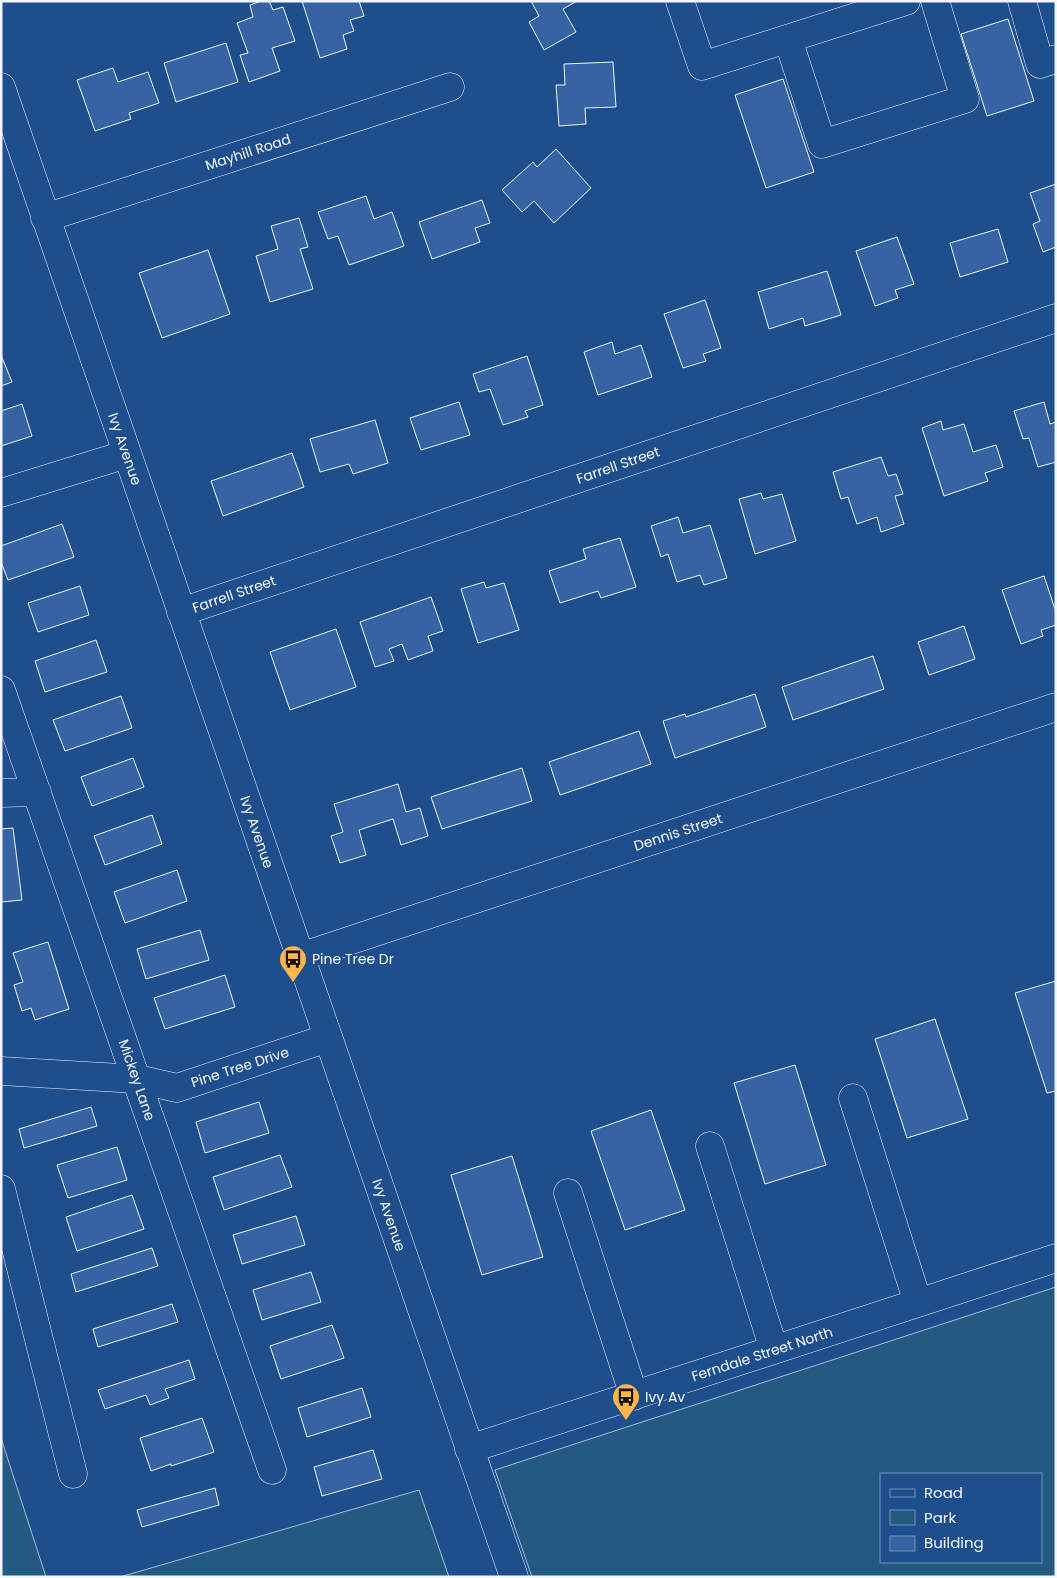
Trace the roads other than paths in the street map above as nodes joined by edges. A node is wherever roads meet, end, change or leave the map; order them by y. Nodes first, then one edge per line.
1 (680, 1) edge
2 (906, 1) edge
3 (935, 1) edge
4 (1022, 1) edge
5 (788, 39) junction
6 (1056, 59) edge
7 (1, 87) edge
8 (450, 87) dead end
9 (45, 218) junction
10 (1056, 318) edge
11 (127, 454) junction
12 (1, 493) edge
13 (181, 612) junction
14 (1, 690) edge
15 (1056, 707) edge
16 (37, 792) junction
17 (1, 793) edge
18 (300, 957) junction
19 (328, 1038) junction
20 (1, 1071) edge
21 (137, 1079) junction
22 (854, 1098) dead end
23 (710, 1146) dead end
24 (1, 1189) edge
25 (568, 1192) dead end
26 (1056, 1258) edge
27 (918, 1303) junction
28 (774, 1350) junction
29 (634, 1396) junction
30 (469, 1449) junction
31 (272, 1470) dead end
32 (73, 1474) dead end
33 (514, 1577) edge

1 - 5 street
2 - 5 street
3 - 5 street
4 - 6 street
7 - 9 street, Ivy Avenue
8 - 9 street, Mayhill Road
9 - 11 street, Ivy Avenue
10 - 13 street, Farrell Street
11 - 12 street
11 - 13 street, Ivy Avenue
13 - 18 street, Ivy Avenue
14 - 16 street, Mickey Lane
15 - 18 street, Dennis Street
16 - 17 street
16 - 21 street, Mickey Lane
18 - 19 street, Ivy Avenue
19 - 21 street, Pine Tree Drive
19 - 30 street, Ivy Avenue
20 - 21 street, Pine Tree Drive
21 - 31 street, Mickey Lane
22 - 27 street
23 - 28 street
24 - 32 street
25 - 29 street
26 - 27 street, Ferndale Street North
27 - 28 street, Ferndale Street North
28 - 29 street, Ferndale Street North
29 - 30 street, Ferndale Street North
30 - 33 street, Ivy Avenue

